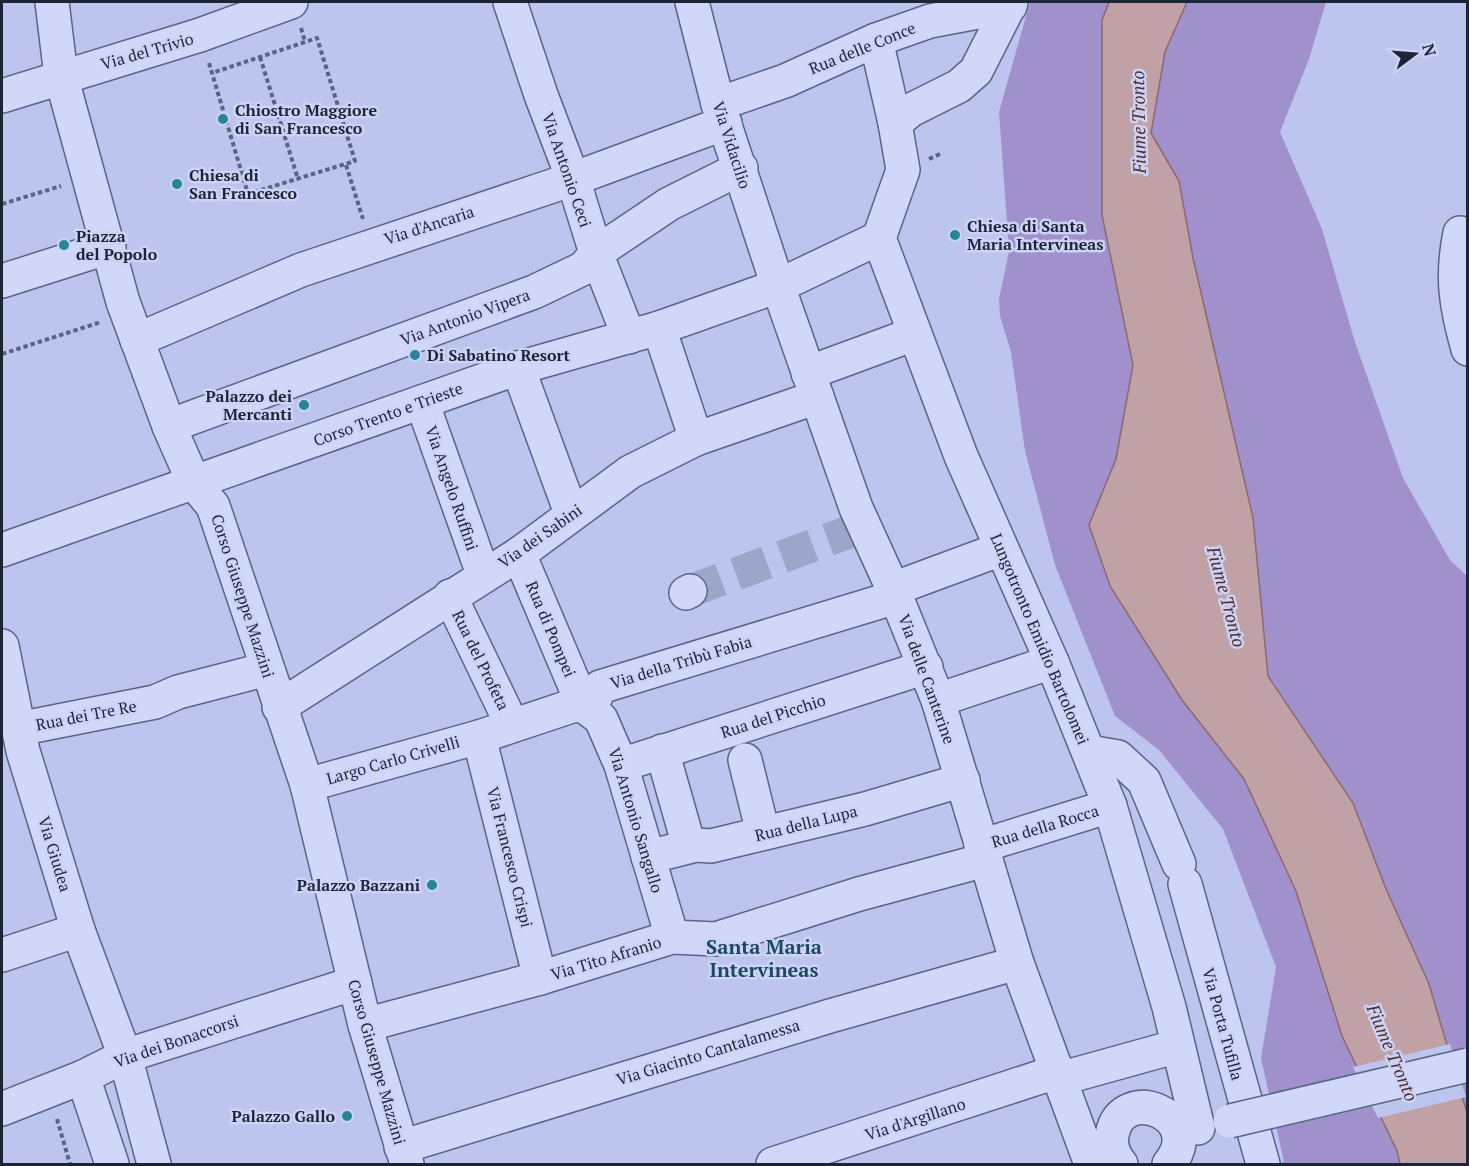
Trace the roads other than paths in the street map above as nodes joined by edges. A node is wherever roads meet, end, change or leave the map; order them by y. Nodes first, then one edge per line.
1 (52, 2) edge
2 (510, 2) edge
3 (692, 2) edge
4 (281, 3) edge
5 (1010, 4) edge
6 (876, 40) junction
7 (61, 76) junction
8 (2, 96) edge
9 (721, 113) junction
10 (895, 123) junction
11 (741, 168) junction
12 (573, 179) junction
13 (1460, 233) dead end
14 (879, 238) junction
15 (109, 247) junction
16 (596, 253) junction
17 (2, 281) edge
18 (778, 286) junction
19 (132, 327) junction
20 (644, 333) junction
21 (914, 334) junction
22 (1467, 349) edge
23 (518, 368) junction
24 (812, 385) junction
25 (422, 402) junction
26 (169, 426) junction
27 (696, 439) junction
28 (194, 483) junction
29 (571, 513) junction
30 (1001, 549) junction
31 (2, 550) edge
32 (519, 554) junction
33 (483, 574) junction
34 (895, 593) junction
35 (450, 596) junction
36 (2, 646) edge
37 (1052, 662) junction
38 (926, 667) junction
39 (267, 669) junction
40 (938, 699) junction
41 (288, 700) junction
42 (587, 707) junction
43 (512, 725) junction
44 (479, 737) junction
45 (740, 741) junction
46 (14, 746) edge
47 (662, 751) junction
48 (1089, 752) junction
49 (621, 765) junction
50 (963, 780) junction
51 (307, 785) junction
52 (1110, 807) junction
53 (763, 833) junction
54 (689, 846) junction
55 (983, 853) junction
56 (648, 857) junction
57 (78, 930) junction
58 (672, 937) junction
59 (2, 955) edge
60 (1017, 963) junction
61 (540, 978) junction
62 (355, 983) junction
63 (365, 1025) junction
64 (1178, 1046) junction
65 (125, 1056) junction
66 (1467, 1065) edge
67 (1058, 1075) junction
68 (83, 1077) junction
69 (2, 1109) edge
70 (1178, 1150) edge
71 (404, 1156) edge
72 (1100, 1162) edge
73 (112, 1164) edge
74 (154, 1164) edge
75 (773, 1164) edge
76 (1263, 1164) edge

1 - 7 street, Corso Giuseppe Mazzini
2 - 12 street, Via Antonio Ceci
3 - 9 street, Via Vidacilio
4 - 7 street, Via del Trivio
5 - 6 street, Rua delle Conce
5 - 10 street
6 - 9 street, Rua delle Conce
6 - 10 street
7 - 8 street, Via del Trivio
7 - 15 street, Corso Giuseppe Mazzini
9 - 11 street, Via Vidacilio
9 - 12 street, Via d'Ancaria
10 - 14 street
11 - 16 street, Via Antonio Vipera
11 - 18 street, Via Vidacilio
12 - 16 street, Via Antonio Ceci
12 - 19 street, Via d'Ancaria
13 - 22 street
14 - 18 street, Corso Trento e Trieste
14 - 21 street, Lungotronto Emidio Bartolomei
15 - 17 street
15 - 19 street, Corso Giuseppe Mazzini
16 - 20 street, Via Antonio Ceci
16 - 26 street, Via Antonio Vipera
18 - 20 street, Corso Trento e Trieste
18 - 24 street, Via delle Canterine
19 - 26 street, Corso Giuseppe Mazzini
20 - 23 street, Corso Trento e Trieste
20 - 27 street, Via Antonio Ceci
21 - 24 street, Via dei Sabini
21 - 30 street, Lungotronto Emidio Bartolomei
23 - 25 street, Corso Trento e Trieste
23 - 29 street
24 - 27 street, Via dei Sabini
24 - 34 street, Via delle Canterine
25 - 28 street, Corso Trento e Trieste
25 - 33 street, Via Angelo Ruffini
26 - 28 street, Corso Giuseppe Mazzini
27 - 29 street, Via dei Sabini
28 - 31 street, Corso Trento e Trieste
28 - 39 street, Corso Giuseppe Mazzini
29 - 32 street, Via dei Sabini
30 - 34 street, Via della Tribù Fabia
30 - 37 street, Lungotronto Emidio Bartolomei
32 - 33 street, Via dei Sabini
32 - 42 street, Rua di Pompei
33 - 35 street, Via dei Sabini
34 - 38 street, Via delle Canterine
34 - 42 street, Via della Tribù Fabia
35 - 41 street, Via dei Sabini
35 - 43 street, Rua del Profeta
36 - 46 street, Via Giudea
37 - 40 street
37 - 48 street, Lungotronto Emidio Bartolomei
38 - 40 street, Via delle Canterine
38 - 45 street, Rua del Picchio
39 - 41 street, Corso Giuseppe Mazzini
39 - 46 street, Rua dei Tre Re
40 - 50 street, Via delle Canterine
41 - 51 street, Corso Giuseppe Mazzini
42 - 43 street
42 - 49 street, Via Antonio Sangallo
43 - 44 street
44 - 51 street, Largo Carlo Crivelli
44 - 61 street, Via Francesco Crispi
45 - 47 street, Rua del Picchio
45 - 53 street
46 - 57 street, Via Giudea
47 - 49 street, Rua del Picchio
47 - 54 street
48 - 52 street, Lungotronto Emidio Bartolomei
48 - 76 street, Via Porta Tufilla
49 - 56 street, Via Antonio Sangallo
50 - 53 street, Rua della Lupa
50 - 55 street, Via delle Canterine
51 - 62 street, Corso Giuseppe Mazzini
52 - 55 street, Rua della Rocca
52 - 64 street, Lungotronto Emidio Bartolomei
53 - 54 street, Rua della Lupa
54 - 56 street, Rua della Lupa
55 - 58 street, Via Tito Afranio
55 - 60 street, Via delle Canterine
56 - 58 street, Via Antonio Sangallo
57 - 59 street
57 - 65 street, Via Giudea
58 - 61 street, Via Tito Afranio
60 - 67 street, Via delle Canterine
60 - 71 street, Via Giacinto Cantalamessa
61 - 63 street, Via Tito Afranio
62 - 63 street, Corso Giuseppe Mazzini
62 - 65 street, Via dei Bonaccorsi
63 - 71 street, Corso Giuseppe Mazzini
64 - 67 street, Via d'Argillano
64 - 70 street, Lungotronto Emidio Bartolomei
65 - 68 street, Via dei Bonaccorsi
65 - 74 street, Via Giudea
66 - 70 street, bridge
67 - 72 street, Via delle Canterine
67 - 75 street, Via d'Argillano
68 - 69 street, Via dei Bonaccorsi
68 - 73 street
70 - 72 street

